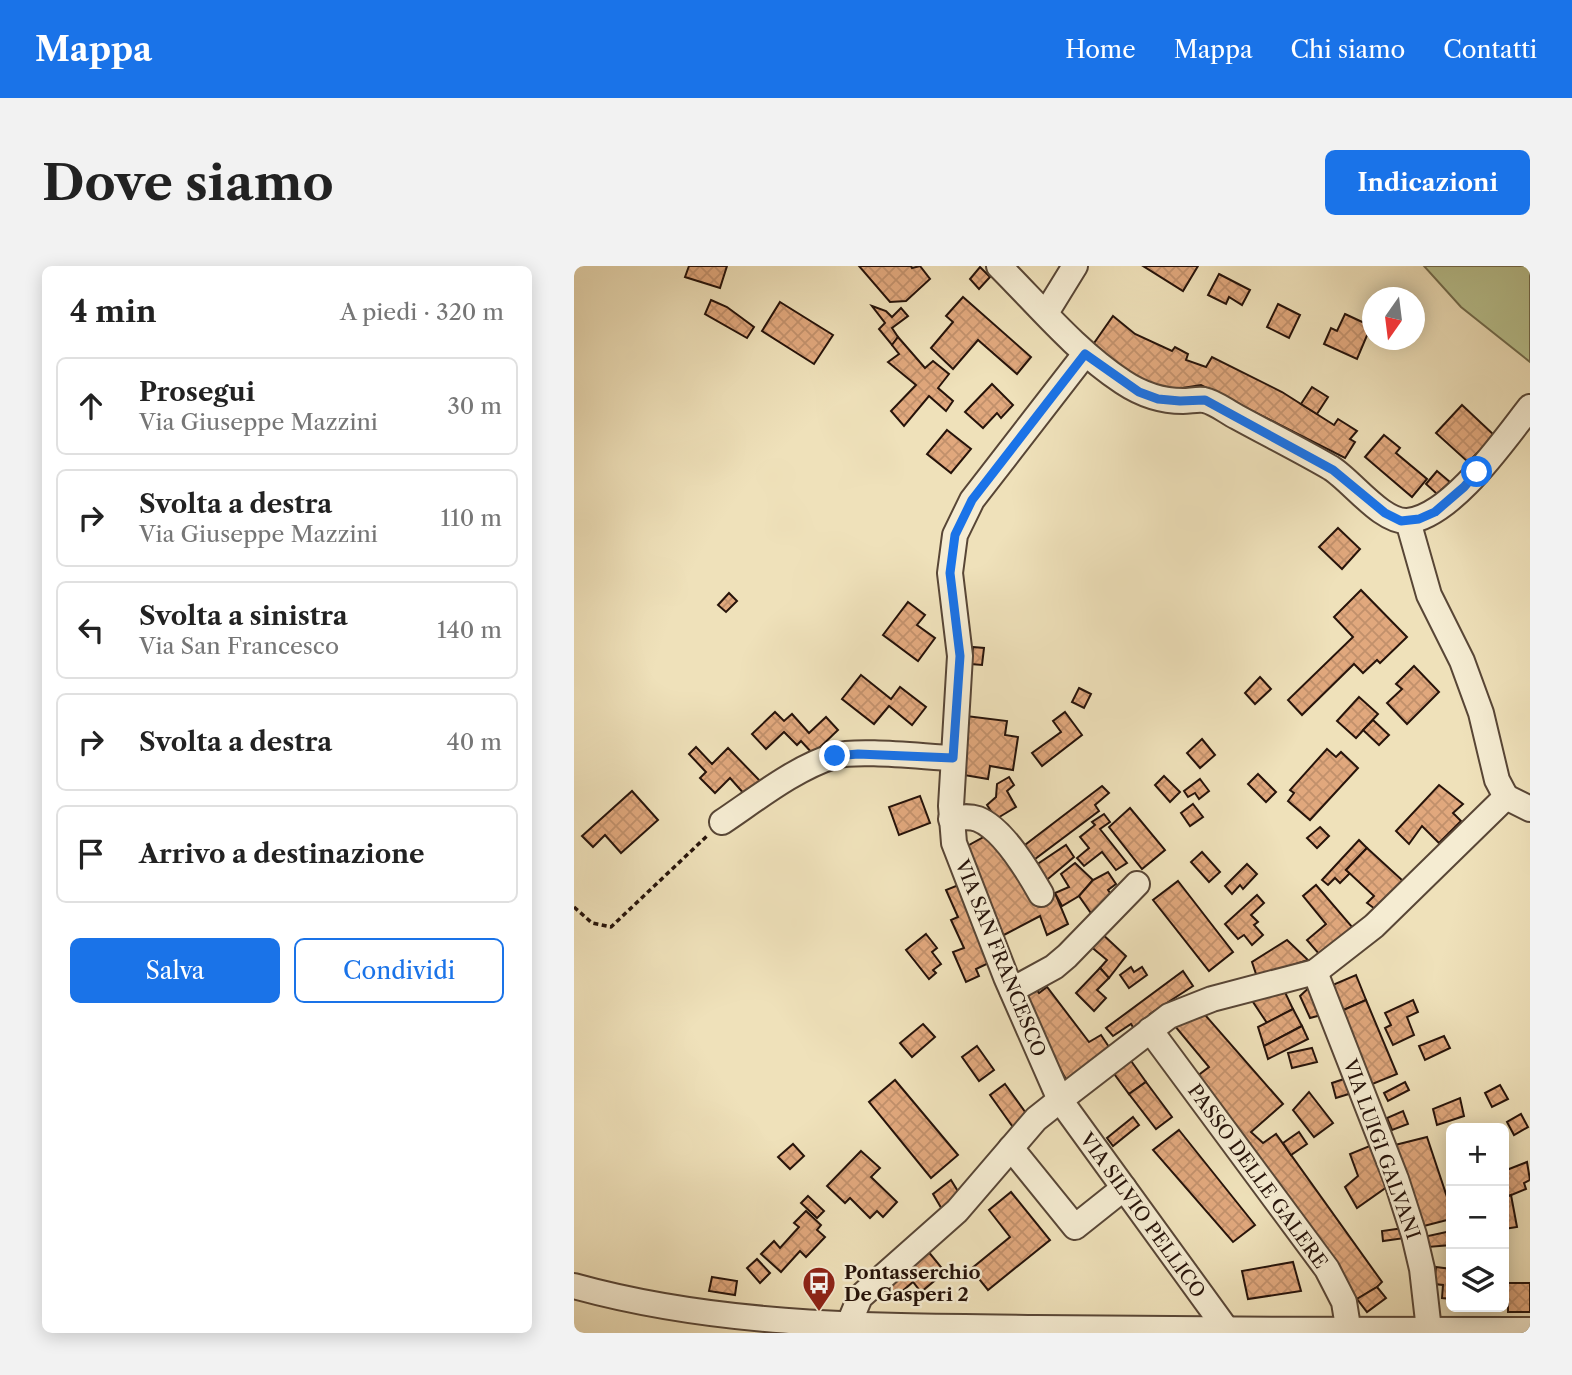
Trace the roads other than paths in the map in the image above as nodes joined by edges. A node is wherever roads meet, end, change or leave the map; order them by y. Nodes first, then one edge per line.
1 (999, 266) edge
2 (1075, 266) edge
3 (1046, 313) junction
4 (1085, 354) junction
5 (1530, 407) edge
6 (1408, 521) junction
7 (953, 758) junction
8 (1506, 797) junction
9 (1530, 809) edge
10 (951, 819) junction
11 (722, 822) road end
12 (1137, 884) dead end
13 (1041, 894) dead end
14 (1315, 972) junction
15 (1012, 990) junction
16 (1150, 1030) junction
17 (1059, 1100) junction
18 (1011, 1148) junction
19 (1124, 1188) junction
20 (574, 1286) edge
21 (848, 1326) junction
22 (1227, 1330) junction
23 (1429, 1330) junction
24 (1530, 1330) edge
25 (1349, 1332) edge

1 - 3 street
2 - 3 street
3 - 4 street
4 - 6 street
4 - 7 street, VIA SAN FRANCESCO
5 - 6 street
6 - 8 street
7 - 10 street, VIA SAN FRANCESCO
7 - 11 street
8 - 9 street
8 - 14 street
10 - 13 street
10 - 15 street, VIA SAN FRANCESCO
12 - 15 street
14 - 16 street
14 - 23 street, VIA LUIGI GALVANI
15 - 17 street, VIA SAN FRANCESCO
16 - 17 street
16 - 25 street, PASSO DELLE GALERE
17 - 18 street
17 - 19 street, VIA SILVIO PELLICO
18 - 19 street
18 - 21 street
19 - 22 street, VIA SILVIO PELLICO
20 - 21 street
21 - 22 street
22 - 25 street
23 - 24 street
23 - 25 street

